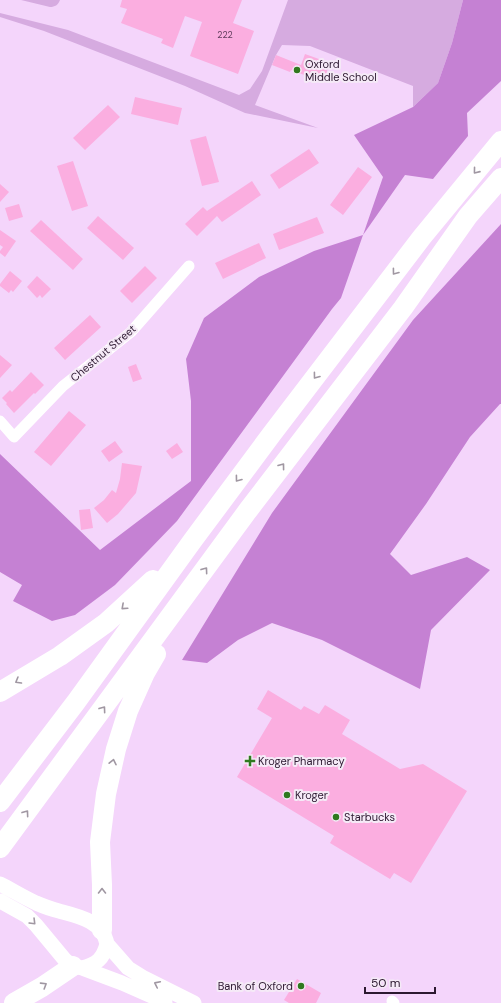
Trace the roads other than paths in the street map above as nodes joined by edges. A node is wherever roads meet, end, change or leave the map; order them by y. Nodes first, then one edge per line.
1 (501, 141) edge
2 (501, 178) edge
3 (189, 266) dead end
4 (0, 421) edge
5 (192, 540) junction
6 (190, 591) junction
7 (0, 692) edge
8 (0, 802) edge
9 (1, 846) edge
10 (0, 884) edge
11 (0, 901) edge
12 (104, 937) junction
13 (78, 967) junction
14 (14, 1003) edge
15 (165, 1003) edge
16 (194, 1003) edge

1 -> 5 highway
6 -> 2 highway
3 - 4 street, Chestnut Street
5 -> 7 highway
5 - 8 highway
9 -> 6 highway
12 -> 6 highway
10 - 12 main road
11 -> 13 main road
12 - 13 main road
16 -> 12 main road
14 -> 13 highway
13 - 15 main road

